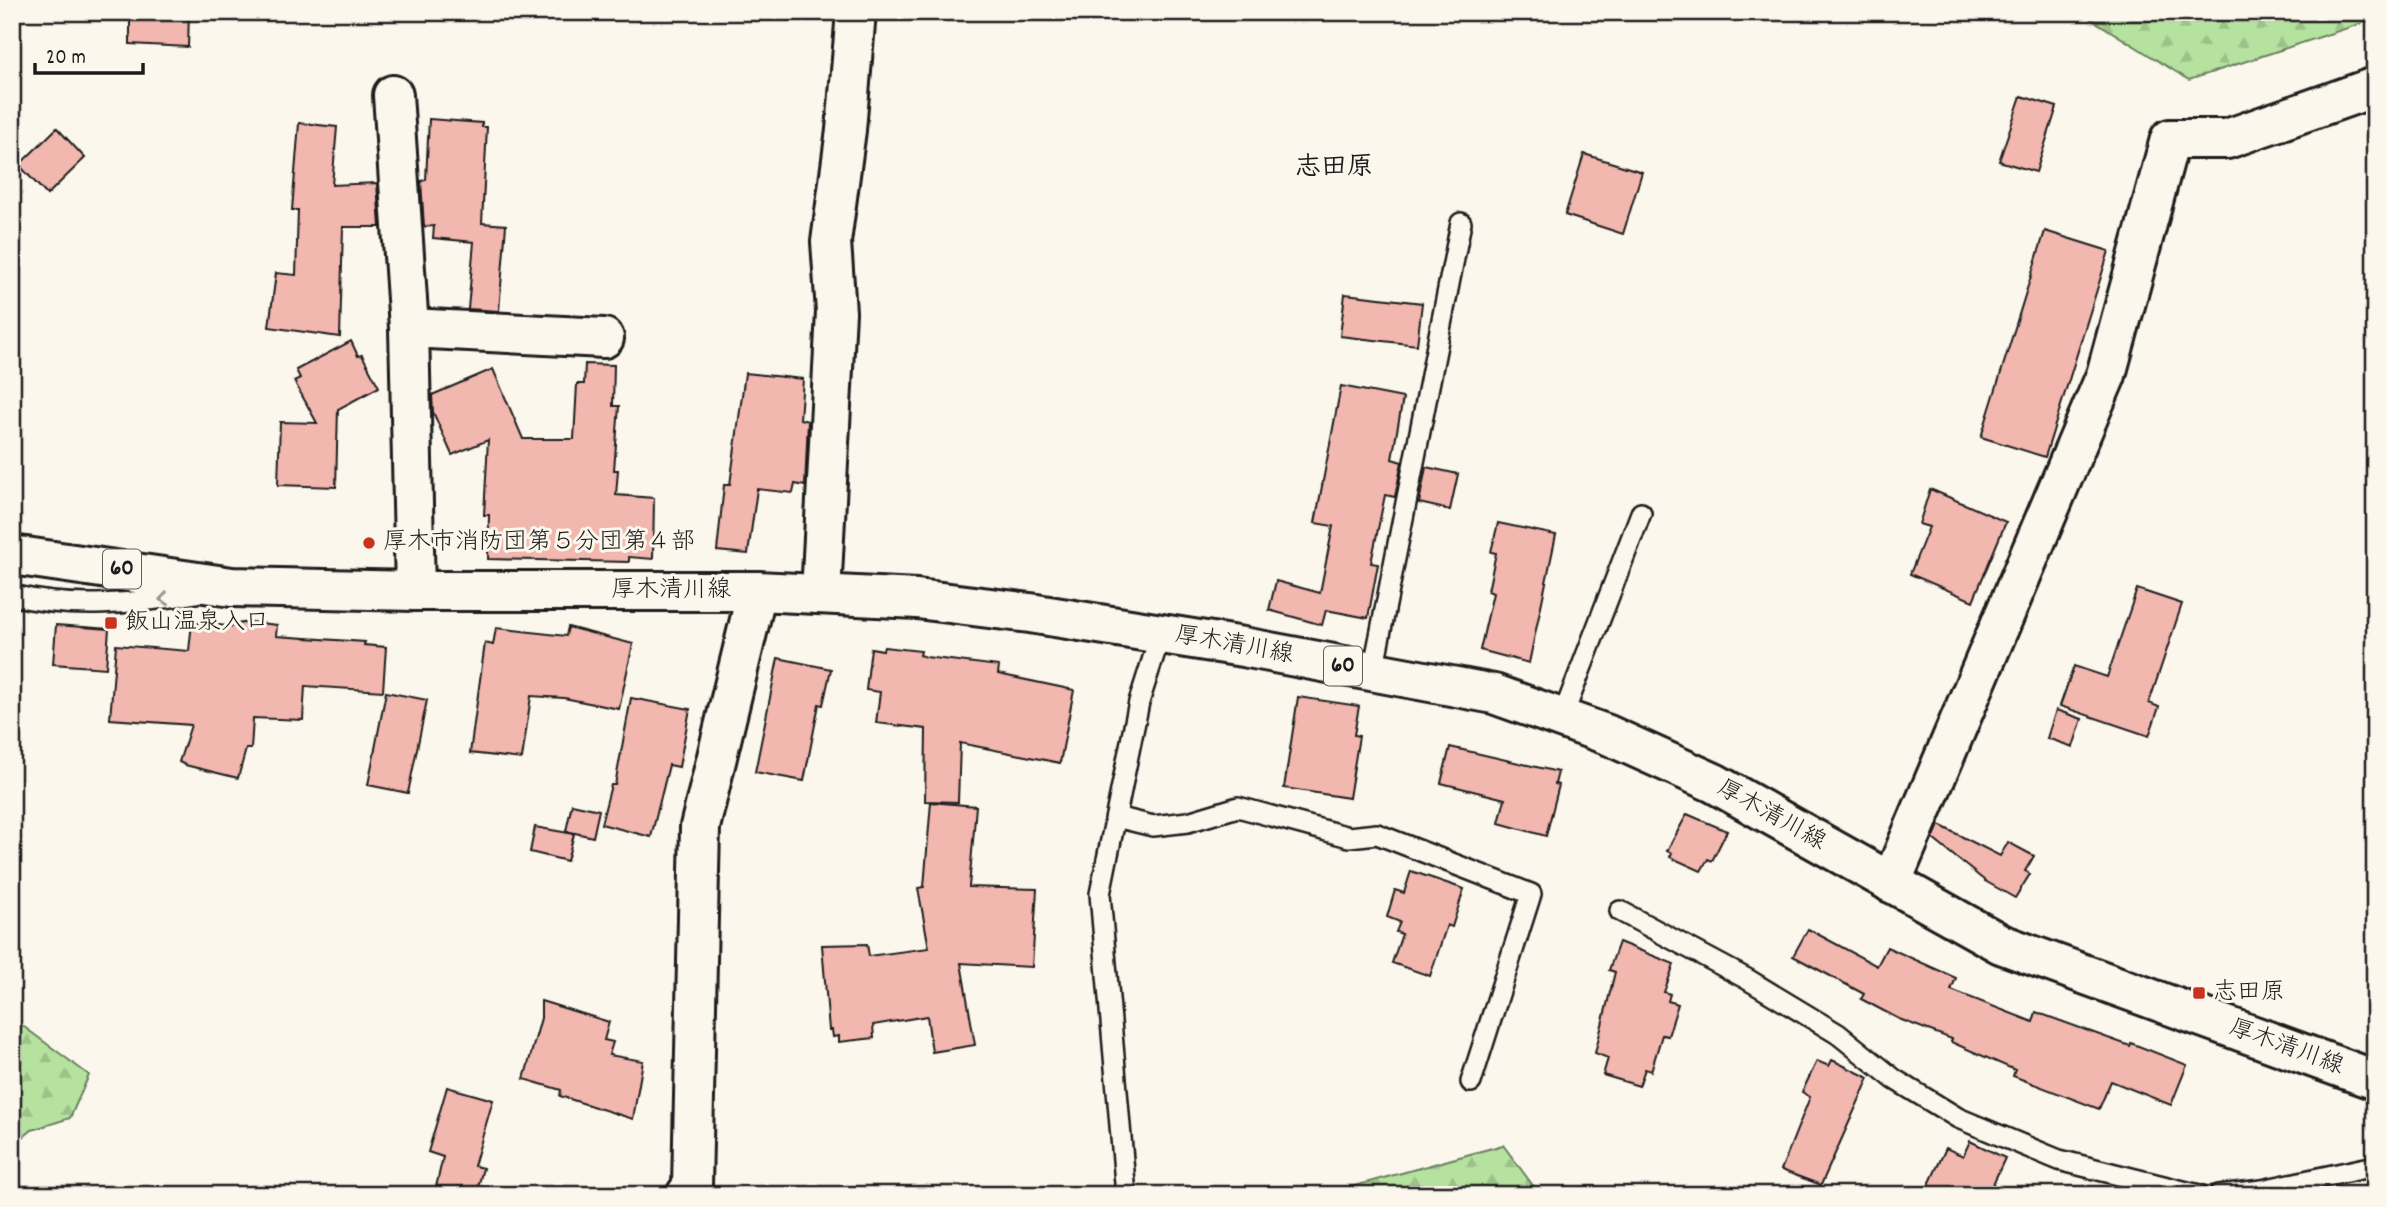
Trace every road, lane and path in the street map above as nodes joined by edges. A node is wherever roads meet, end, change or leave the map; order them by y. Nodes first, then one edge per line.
1 (856, 12) edge
2 (2375, 87) edge
3 (393, 95) dead end
4 (1461, 223) dead end
5 (409, 328) junction
6 (604, 338) dead end
7 (1641, 513) dead end
8 (12, 555) edge
9 (232, 587) junction
10 (415, 591) junction
11 (757, 591) junction
12 (821, 594) junction
13 (12, 596) edge
14 (1161, 633) junction
15 (1373, 671) junction
16 (1562, 718) junction
17 (1116, 817) junction
18 (1891, 883) junction
19 (1620, 911) dead end
20 (2375, 1080) edge
21 (1471, 1082) dead end
22 (2375, 1166) edge
23 (686, 1195) edge
24 (1126, 1195) edge
25 (2199, 1195) edge
26 (2219, 1195) edge

1 - 12 street
2 - 18 street
3 - 5 street
4 - 15 lane
5 - 6 street
5 - 10 street
7 - 16 lane
8 - 9 street, 厚木清川線 / 60
9 - 10 street, 厚木清川線 / 60
9 -> 13 lane
10 - 11 street, 厚木清川線 / 60
11 - 12 street, 厚木清川線 / 60
11 - 23 street
12 - 14 street, 厚木清川線 / 60
14 - 15 street, 厚木清川線 / 60
14 - 17 lane
15 - 16 street, 厚木清川線 / 60
16 - 18 street, 厚木清川線 / 60
17 - 21 lane
17 - 24 lane
18 - 20 street, 厚木清川線 / 60
19 - 25 lane
22 - 26 lane

